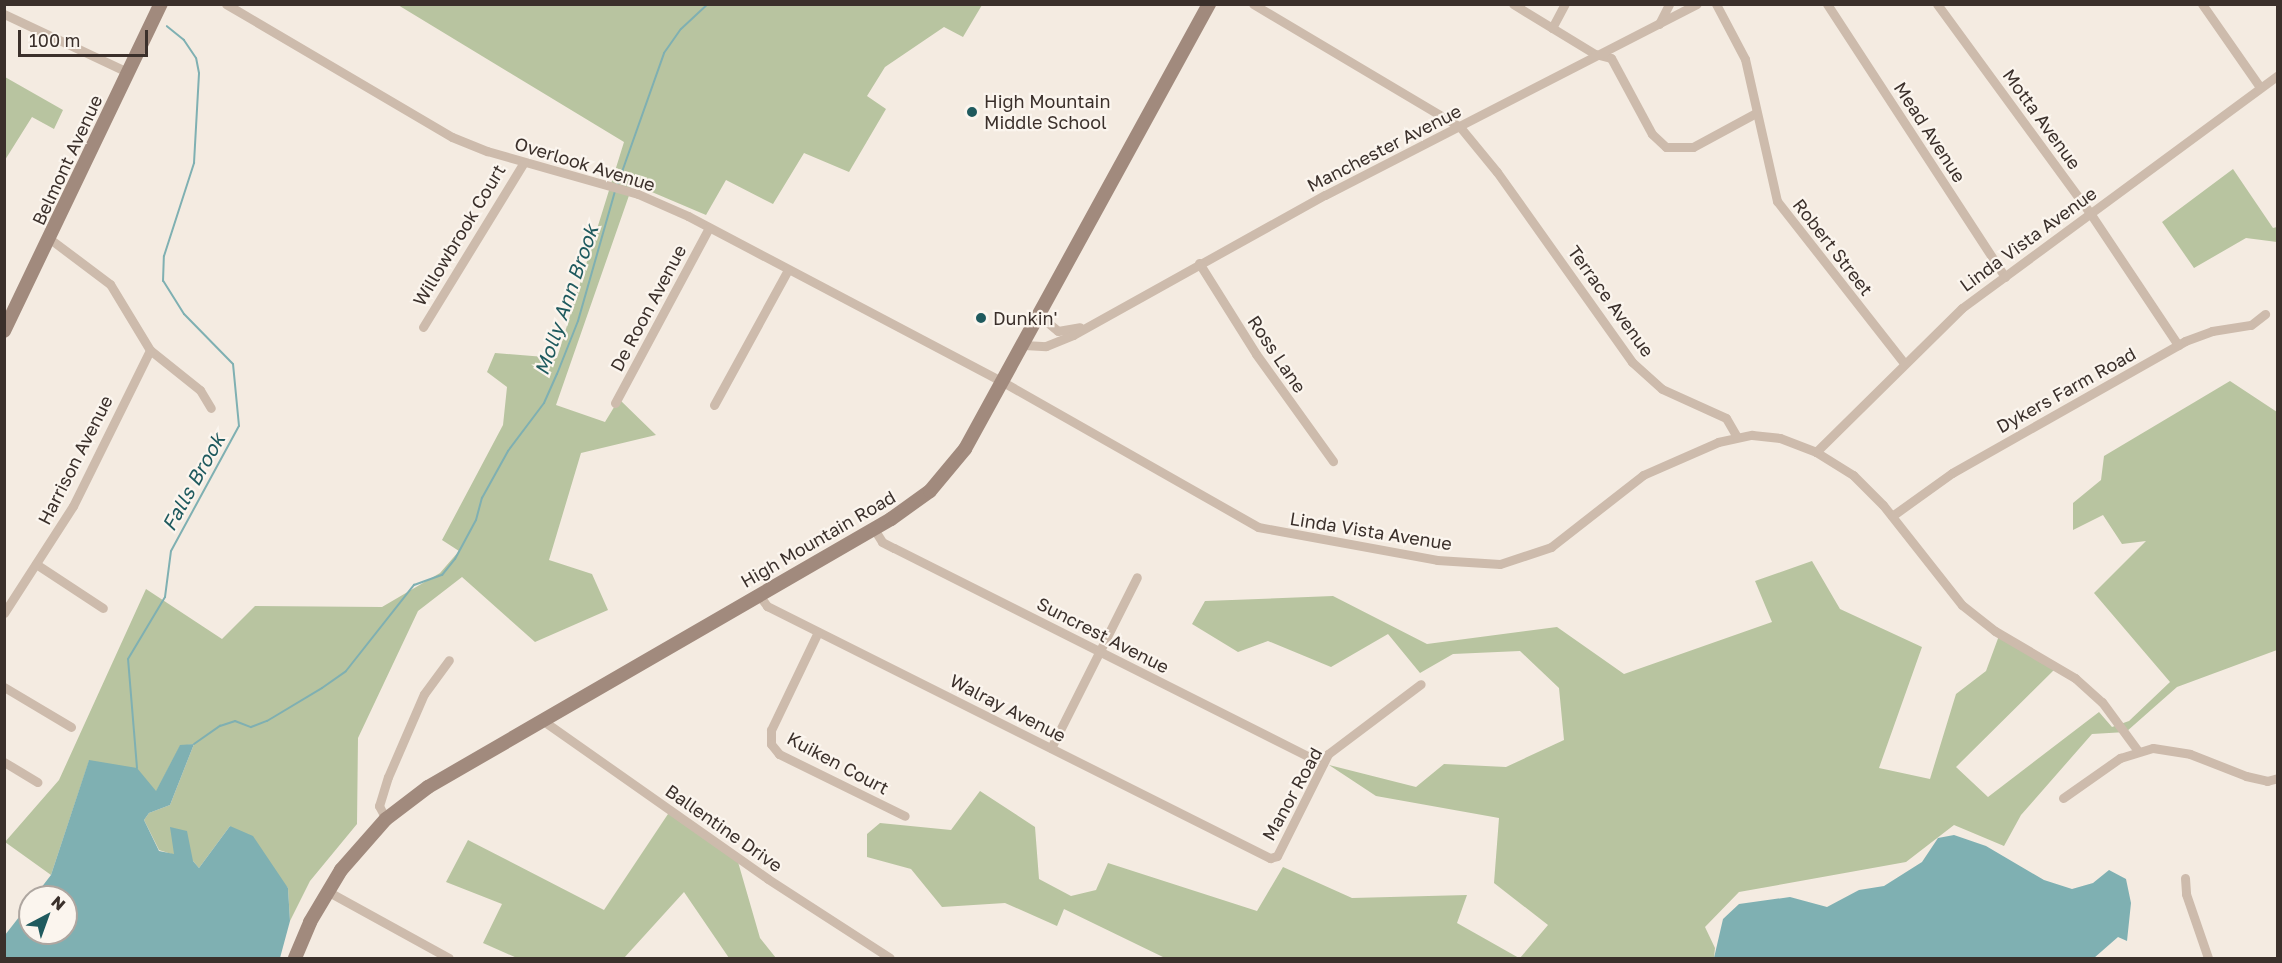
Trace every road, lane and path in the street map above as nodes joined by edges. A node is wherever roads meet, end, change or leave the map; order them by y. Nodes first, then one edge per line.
1 (161, 4) edge
2 (226, 4) edge
3 (1209, 4) edge
4 (1253, 4) edge
5 (1513, 4) edge
6 (1565, 4) edge
7 (1669, 4) edge
8 (1697, 4) edge
9 (1716, 4) edge
10 (1827, 4) edge
11 (1937, 4) edge
12 (2202, 4) edge
13 (4, 14) edge
14 (1659, 24) junction
15 (1552, 28) junction
16 (1600, 55) junction
17 (127, 72) junction
18 (2277, 75) edge
19 (2260, 87) junction
20 (1756, 113) junction
21 (1460, 128) junction
22 (524, 162) junction
23 (2090, 213) junction
24 (709, 228) junction
25 (50, 239) junction
26 (1199, 263) junction
27 (788, 270) junction
28 (2005, 277) junction
29 (2265, 314) dead end
30 (1040, 316) junction
31 (1088, 326) junction
32 (423, 327) dead end
33 (4, 331) edge
34 (1024, 345) junction
35 (2178, 345) junction
36 (150, 350) junction
37 (1904, 363) junction
38 (1003, 382) junction
39 (615, 403) dead end
40 (714, 405) dead end
41 (211, 408) dead end
42 (1737, 437) junction
43 (1816, 452) junction
44 (1333, 461) dead end
45 (1892, 516) junction
46 (874, 529) junction
47 (36, 564) junction
48 (1137, 577) dead end
49 (759, 595) junction
50 (103, 608) dead end
51 (4, 613) edge
52 (818, 632) junction
53 (1100, 652) junction
54 (449, 660) dead end
55 (1421, 684) dead end
56 (4, 687) edge
57 (542, 720) junction
58 (71, 727) dead end
59 (1051, 748) junction
60 (2138, 751) junction
61 (4, 762) edge
62 (1323, 764) junction
63 (2277, 778) edge
64 (37, 782) dead end
65 (2063, 798) dead end
66 (905, 816) dead end
67 (386, 819) junction
68 (1246, 846) joint
69 (2185, 879) dead end
70 (327, 891) junction
71 (295, 958) edge
72 (449, 958) edge
73 (890, 958) edge
74 (2208, 958) edge

1 - 17 street, Belmont Avenue
2 - 22 street, Overlook Avenue
3 - 30 street, High Mountain Road
4 - 21 street, Terrace Avenue
5 - 15 street
6 - 15 street
7 - 14 street
8 - 14 street, Manchester Avenue
9 - 20 street, Robert Street
10 - 28 street, Mead Avenue
11 - 23 street, Motta Avenue
12 - 19 street
13 - 17 street
14 - 16 street, Manchester Avenue
15 - 16 street
16 - 20 street
16 - 21 street, Manchester Avenue
17 - 25 street, Belmont Avenue
18 - 19 street, Linda Vista Avenue
19 - 23 street, Linda Vista Avenue
20 - 37 street, Robert Street
21 - 26 street, Manchester Avenue
21 - 42 street, Terrace Avenue
22 - 24 street, Overlook Avenue
22 - 32 street, Willowbrook Court
23 - 28 street, Linda Vista Avenue
23 - 35 street, Motta Avenue
24 - 27 street, Overlook Avenue
24 - 39 street, De Roon Avenue
25 - 33 street, Belmont Avenue
25 - 36 street
26 - 31 street, Manchester Avenue
26 - 44 street, Ross Lane
27 - 38 street, Overlook Avenue
27 - 40 street
28 - 37 street, Linda Vista Avenue
29 - 35 street, Dykers Farm Road
30 - 31 street, Manchester Avenue
30 - 34 street, High Mountain Road
31 - 34 street, Manchester Avenue
34 - 38 street, High Mountain Road
35 - 45 street, Dykers Farm Road
36 - 41 street
36 - 47 street, Harrison Avenue
37 - 43 street, Linda Vista Avenue
38 - 42 street, Linda Vista Avenue
38 - 46 street, High Mountain Road
42 - 43 street
43 - 45 street
45 - 60 street
46 - 49 street, High Mountain Road
46 - 53 street, Suncrest Avenue
47 - 50 street
47 - 51 street, Harrison Avenue
48 - 53 street
49 - 52 street, Walray Avenue
49 - 57 street, High Mountain Road
52 - 59 street, Walray Avenue
52 - 66 street, Kuiken Court
53 - 59 street
53 - 62 street, Suncrest Avenue
54 - 67 street
55 - 62 street, Manor Road
56 - 58 street
57 - 67 street, High Mountain Road
57 - 73 street, Ballentine Drive
59 - 68 street, Walray Avenue
60 - 63 street
60 - 65 street
61 - 64 street
62 - 68 street, Manor Road
67 - 70 street, High Mountain Road
69 - 74 street
70 - 71 street, High Mountain Road
70 - 72 street

